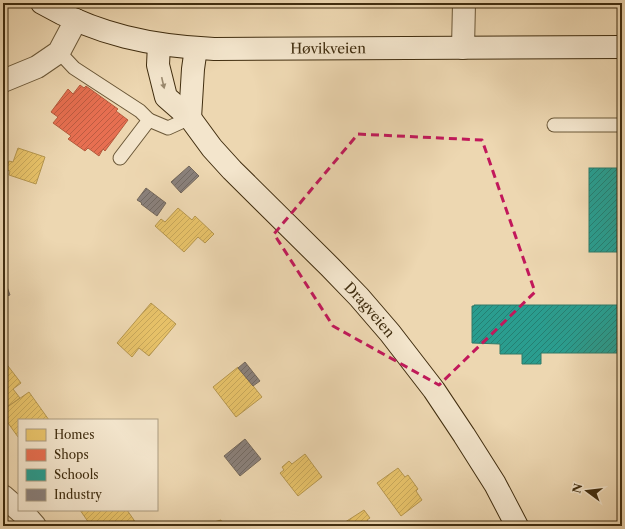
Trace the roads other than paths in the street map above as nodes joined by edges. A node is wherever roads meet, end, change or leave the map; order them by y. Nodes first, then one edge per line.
1 (42, 3) edge
2 (464, 3) edge
3 (76, 20) junction
4 (159, 44) junction
5 (622, 47) edge
6 (196, 48) junction
7 (463, 48) junction
8 (60, 52) junction
9 (3, 80) edge
10 (190, 118) junction
11 (149, 120) junction
12 (554, 125) dead end
13 (622, 125) edge
14 (120, 158) dead end
15 (3, 496) edge
16 (18, 509) edge
17 (20, 511) edge
18 (35, 526) edge
19 (517, 526) edge

1 - 3 main road, Høvikveien
2 - 7 main road
3 - 4 main road, Høvikveien
3 - 8 main road
4 - 6 main road, Høvikveien
4 -> 10 main road, Dragveien
5 - 7 main road, Høvikveien
6 - 7 main road, Høvikveien
6 - 10 main road
8 - 9 main road
8 - 11 lane
10 - 11 lane
10 - 19 main road, Dragveien
11 - 14 lane
12 - 13 lane
15 - 16 main road
17 - 18 main road

